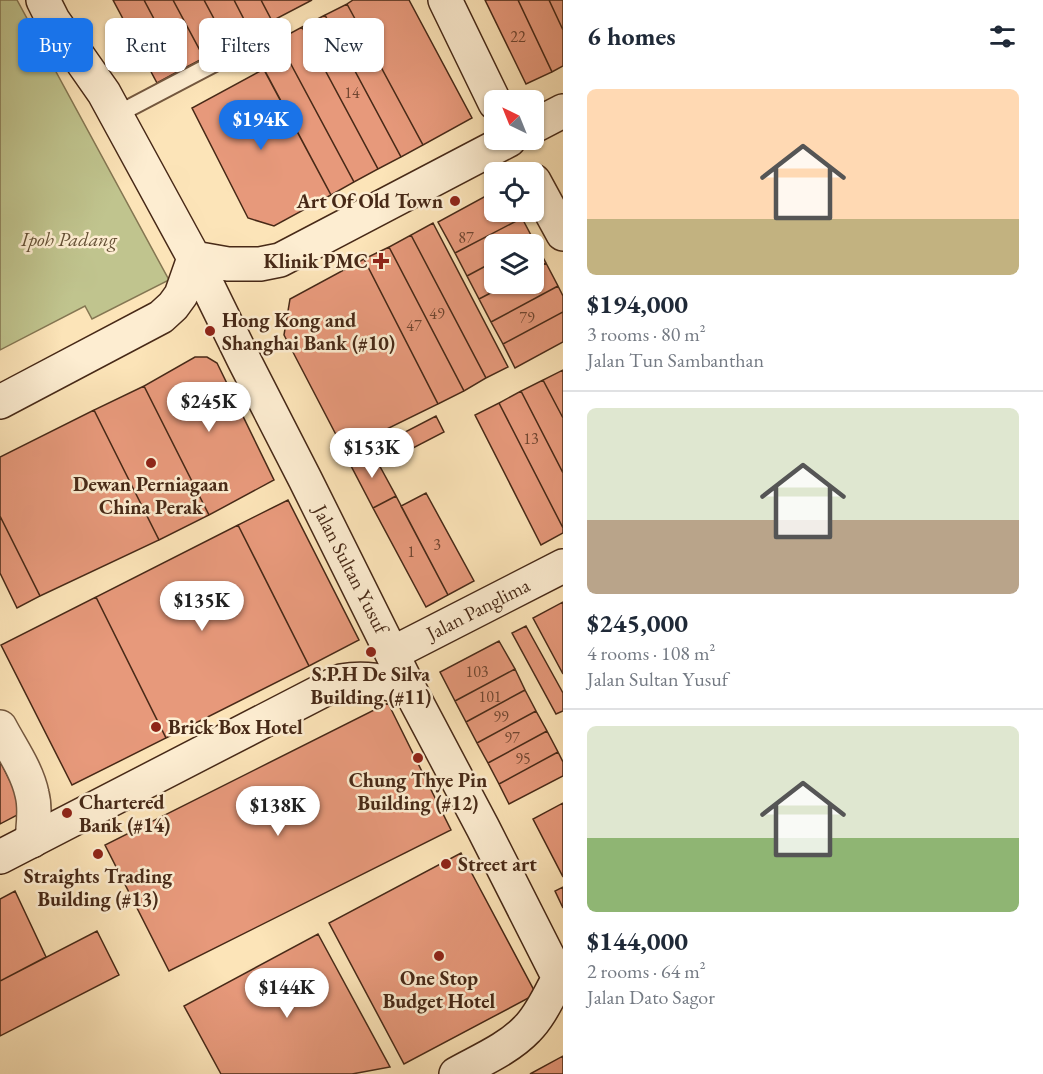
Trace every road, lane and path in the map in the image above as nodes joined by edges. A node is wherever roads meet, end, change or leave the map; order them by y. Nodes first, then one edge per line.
1 (43, 0) edge
2 (66, 0) edge
3 (445, 0) edge
4 (199, 69) edge
5 (489, 90) edge
6 (110, 104) junction
7 (563, 111) edge
8 (544, 121) edge
9 (492, 150) edge
10 (544, 199) edge
11 (563, 234) edge
12 (194, 258) junction
13 (0, 402) edge
14 (563, 566) edge
15 (393, 653) junction
16 (410, 690) junction
17 (0, 727) edge
18 (32, 841) junction
19 (0, 857) edge
20 (561, 982) edge
21 (456, 1074) edge

1 - 6 street, Jalan Sultan Yusuf
2 - 6 street
3 - 5 street
4 - 6 lane
6 - 12 street, Jalan Sultan Yusuf
7 - 8 street
9 - 12 street
10 - 11 street
12 - 13 street
12 - 15 street, Jalan Sultan Yusuf
14 - 15 street, Jalan Panglima
15 - 16 street, Jalan Sultan Yusuf
16 - 18 street
16 - 20 street, Jalan Sultan Yusuf
17 - 18 street
18 - 19 street
20 - 21 street

